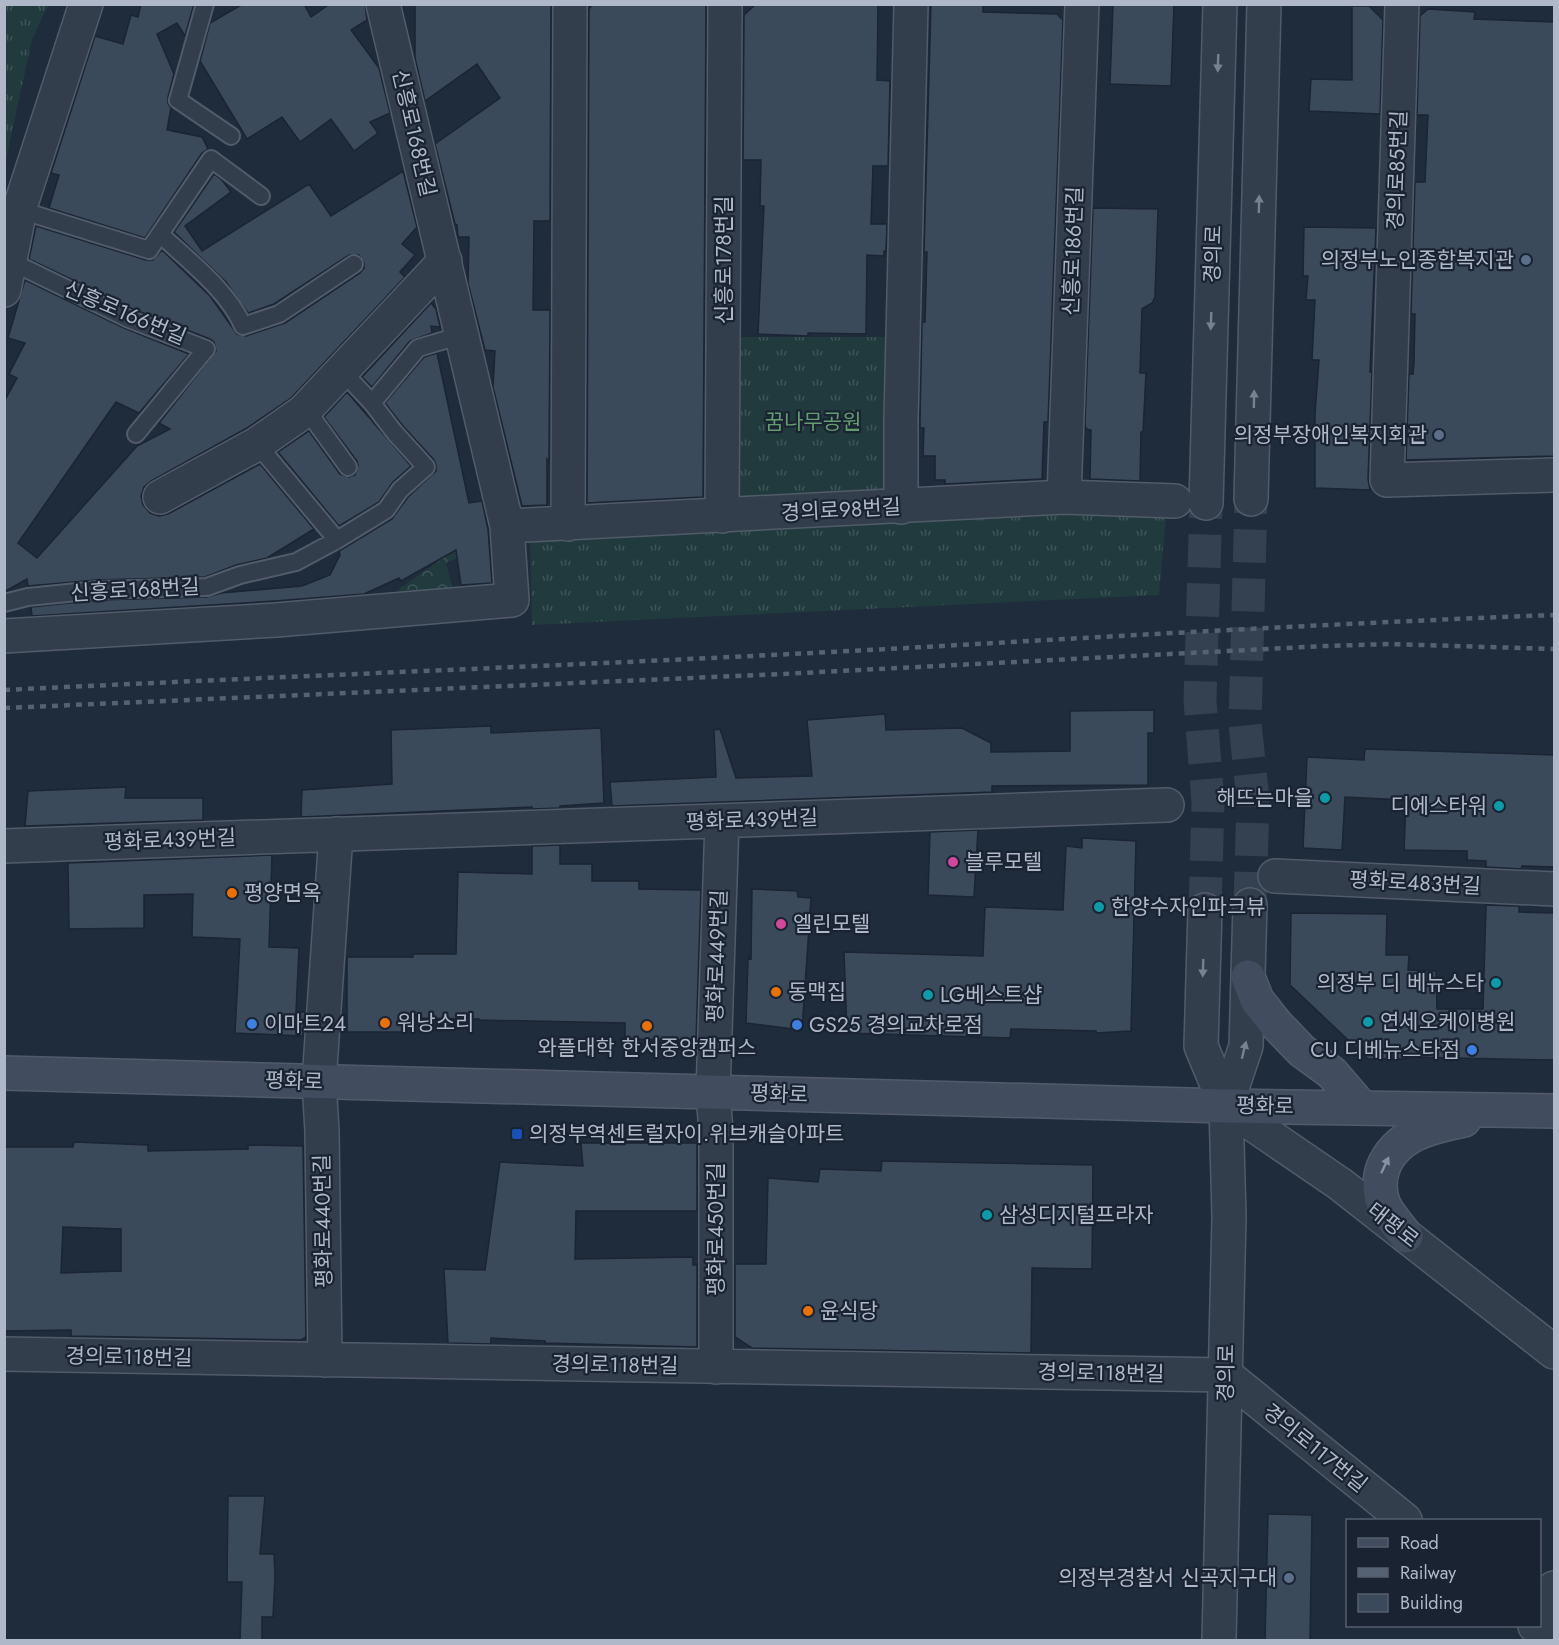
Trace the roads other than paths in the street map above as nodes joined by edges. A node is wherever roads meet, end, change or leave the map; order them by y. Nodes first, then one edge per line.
1 (86, 4) edge
2 (383, 4) edge
3 (570, 4) edge
4 (725, 4) edge
5 (911, 4) edge
6 (1083, 4) edge
7 (1220, 4) edge
8 (1264, 4) edge
9 (1402, 4) edge
10 (208, 6) edge
11 (231, 136) dead end
12 (261, 196) dead end
13 (20, 210) junction
14 (161, 236) junction
15 (445, 261) junction
16 (354, 264) dead end
17 (7, 275) edge
18 (462, 335) junction
19 (342, 371) junction
20 (372, 403) junction
21 (303, 412) junction
22 (136, 434) dead end
23 (257, 444) junction
24 (348, 467) dead end
25 (1554, 475) edge
26 (160, 497) dead end
27 (1064, 497) junction
28 (1251, 500) tunnel mouth
29 (1191, 502) joint
30 (901, 507) junction
31 (722, 516) junction
32 (568, 524) junction
33 (507, 526) junction
34 (337, 540) junction
35 (4, 603) edge
36 (4, 636) edge
37 (1167, 805) dead end
38 (722, 821) junction
39 (336, 834) junction
40 (4, 846) edge
41 (1275, 876) dead end
42 (1554, 889) edge
43 (1250, 905) tunnel mouth
44 (1205, 910) tunnel mouth
45 (1248, 976) junction
46 (4, 1074) edge
47 (319, 1082) junction
48 (713, 1092) junction
49 (1226, 1106) junction
50 (1362, 1108) junction
51 (1508, 1110) junction
52 (1554, 1111) edge
53 (1406, 1236) junction
54 (1554, 1352) edge
55 (4, 1354) edge
56 (325, 1360) junction
57 (716, 1367) junction
58 (1226, 1376) junction
59 (1403, 1519) edge
60 (1554, 1588) edge
61 (1541, 1605) edge
62 (1536, 1627) edge
63 (1219, 1641) edge
64 (1554, 1641) edge

1 - 13 street, 신흥로166번길
2 - 15 street, 신흥로168번길
3 - 32 street
4 - 31 street, 신흥로178번길
5 - 30 street
6 - 27 street, 신흥로186번길
7 -> 29 street, 경의로
28 -> 8 street, 경의로
9 - 25 street, 경의로85번길
10 - 11 lane
12 - 14 lane
13 - 14 lane
13 - 17 street, 신흥로166번길
14 - 16 lane
15 - 18 street, 신흥로168번길
15 - 19 street
17 - 22 lane, 신흥로166번길
18 - 20 lane
18 - 33 street, 신흥로168번길
19 - 20 lane
19 - 21 street
20 - 34 lane, 신흥로168번길
21 - 23 street
21 - 24 lane
23 - 26 street
23 - 34 lane
27 - 29 street, 경의로98번길
27 - 30 street, 경의로98번길
30 - 31 street, 경의로98번길
31 - 32 street, 경의로98번길
32 - 33 street, 경의로98번길
33 - 36 street, 신흥로168번길
34 - 35 lane, 신흥로168번길
37 - 38 street, 평화로439번길
38 - 39 street, 평화로439번길
38 - 48 street, 평화로449번길
39 - 40 street, 평화로439번길
39 - 47 street
41 - 42 street, 평화로483번길
43 - 45 street, 경의로
44 -> 49 street, 경의로
49 -> 45 street, 경의로
45 - 50 main road
46 - 47 main road, 평화로
47 - 48 main road, 평화로
47 - 56 street, 평화로440번길
48 - 49 main road, 평화로
48 - 57 street, 평화로450번길
49 - 50 main road, 평화로
49 - 53 street, 태평로
49 - 58 street, 경의로
50 - 51 main road, 평화로
51 - 52 main road, 평화로
53 -> 51 main road
53 - 54 street, 태평로
55 - 56 street, 경의로118번길
56 - 57 street, 경의로118번길
57 - 58 street, 경의로118번길
58 - 59 street, 경의로117번길
58 - 63 street, 경의로
60 - 61 street
62 - 64 street

